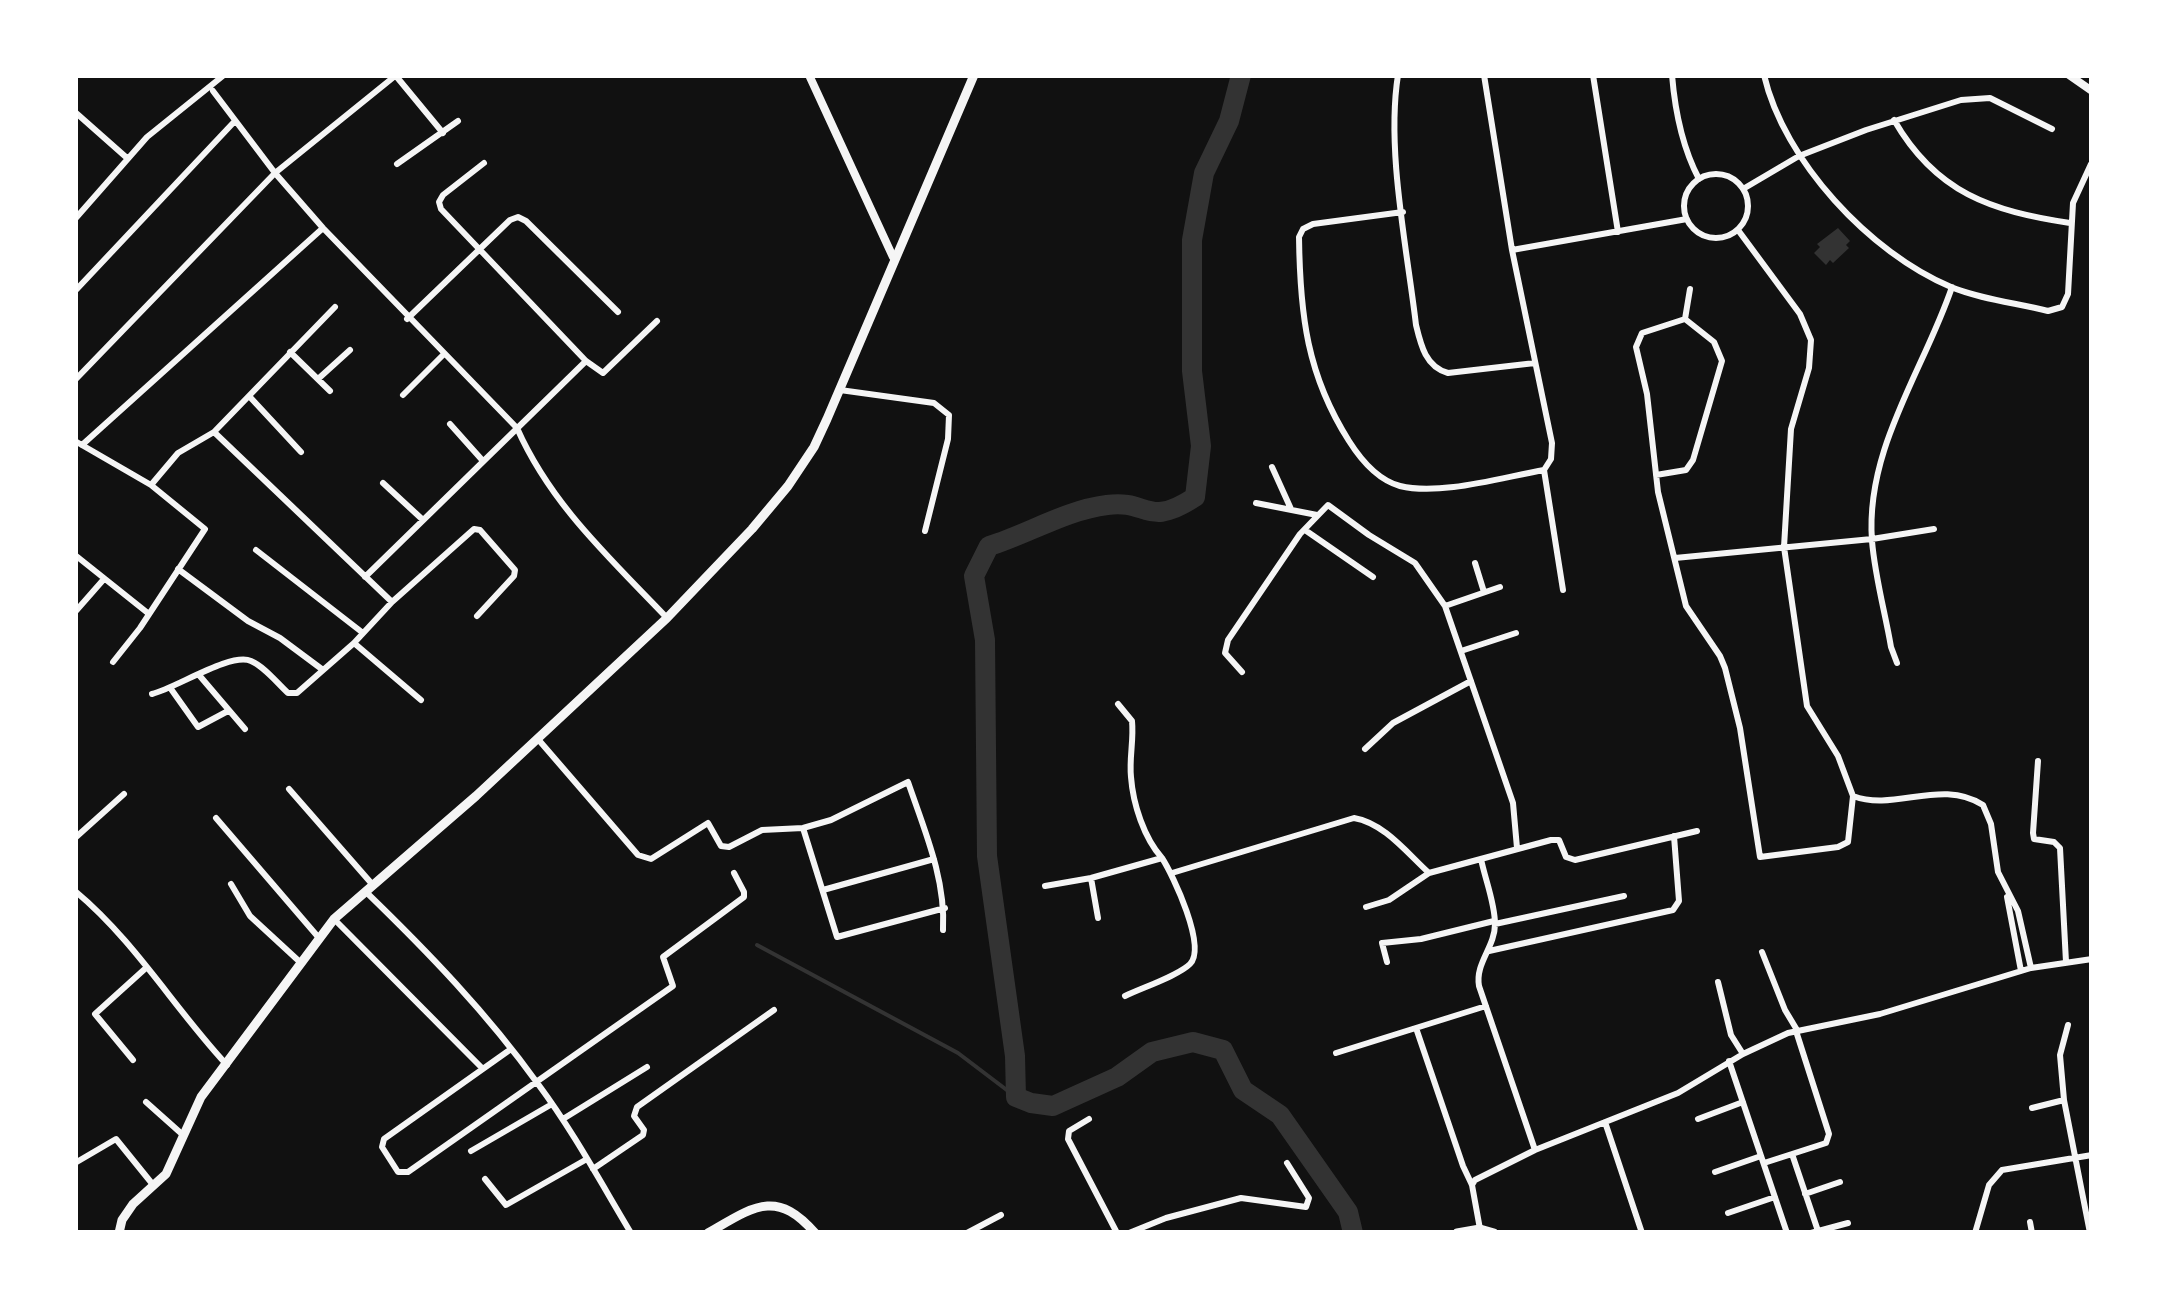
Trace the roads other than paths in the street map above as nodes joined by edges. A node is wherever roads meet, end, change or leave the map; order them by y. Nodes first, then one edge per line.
1 (224, 75) edge
2 (395, 75) edge
3 (809, 75) edge
4 (974, 75) edge
5 (1398, 75) edge
6 (1484, 75) edge
7 (1593, 75) edge
8 (1672, 75) edge
9 (1764, 75) edge
10 (2069, 75) edge
11 (213, 91) dead end
12 (2092, 92) edge
13 (75, 112) edge
14 (1894, 120) junction
15 (458, 121) dead end
16 (234, 122) junction
17 (2052, 129) dead end
18 (443, 132) junction
19 (1799, 156) junction
20 (127, 158) junction
21 (484, 163) dead end
22 (398, 164) dead end
23 (2091, 164) edge
24 (275, 173) junction
25 (1699, 180) junction
26 (1743, 188) junction
27 (1403, 212) junction
28 (75, 219) edge
29 (1687, 219) junction
30 (2070, 223) junction
31 (323, 228) junction
32 (1738, 230) junction
33 (1618, 232) junction
34 (1512, 250) junction
35 (479, 251) junction
36 (893, 257) junction
37 (1952, 287) junction
38 (1690, 289) dead end
39 (75, 291) edge
40 (335, 306) dead end
41 (618, 312) dead end
42 (408, 319) junction
43 (1684, 319) junction
44 (658, 321) dead end
45 (350, 350) dead end
46 (290, 352) junction
47 (443, 355) junction
48 (586, 360) junction
49 (1536, 363) junction
50 (318, 379) junction
51 (75, 380) edge
52 (840, 390) junction
53 (330, 391) dead end
54 (403, 395) dead end
55 (249, 396) junction
56 (450, 424) dead end
57 (517, 428) junction
58 (214, 432) junction
59 (79, 443) edge
60 (301, 452) dead end
61 (484, 461) junction
62 (1272, 467) dead end
63 (1544, 470) junction
64 (1656, 475) junction
65 (383, 483) dead end
66 (152, 484) junction
67 (1256, 503) dead end
68 (1292, 510) junction
69 (1318, 515) junction
70 (423, 520) junction
71 (1934, 529) dead end
72 (925, 530) dead end
73 (1304, 530) junction
74 (1872, 540) junction
75 (1784, 547) junction
76 (256, 550) dead end
77 (75, 555) edge
78 (1675, 558) junction
79 (1474, 563) dead end
80 (178, 569) junction
81 (365, 577) junction
82 (1373, 577) dead end
83 (104, 579) junction
84 (1500, 587) dead end
85 (1564, 590) dead end
86 (1484, 592) junction
87 (392, 602) junction
88 (1445, 606) junction
89 (75, 612) edge
90 (148, 614) junction
91 (477, 616) dead end
92 (667, 618) junction
93 (364, 633) junction
94 (1516, 633) dead end
95 (354, 643) junction
96 (1460, 652) junction
97 (113, 662) dead end
98 (1897, 662) dead end
99 (324, 670) junction
100 (1242, 672) dead end
101 (199, 676) junction
102 (1471, 681) junction
103 (172, 689) junction
104 (152, 694) dead end
105 (421, 700) dead end
106 (1118, 704) dead end
107 (228, 710) junction
108 (245, 729) dead end
109 (538, 738) junction
110 (1364, 749) dead end
111 (2038, 761) dead end
112 (289, 789) dead end
113 (124, 794) dead end
114 (1853, 796) junction
115 (216, 818) dead end
116 (804, 828) junction
117 (1697, 831) dead end
118 (1674, 836) junction
119 (75, 838) edge
120 (1517, 848) junction
121 (1162, 858) junction
122 (934, 859) junction
123 (1481, 859) junction
124 (734, 873) dead end
125 (1172, 874) junction
126 (1429, 874) junction
127 (1091, 878) junction
128 (231, 884) dead end
129 (1045, 886) dead end
130 (368, 887) junction
131 (75, 890) edge
132 (822, 890) junction
133 (2006, 891) junction
134 (1624, 896) dead end
135 (1366, 907) dead end
136 (944, 908) junction
137 (1098, 918) dead end
138 (334, 920) junction
139 (1494, 923) junction
140 (943, 930) dead end
141 (319, 938) junction
142 (1488, 951) junction
143 (1762, 952) dead end
144 (2092, 960) edge
145 (1387, 962) dead end
146 (2066, 962) junction
147 (301, 963) junction
148 (147, 967) junction
149 (2031, 968) junction
150 (2021, 971) junction
151 (1718, 982) dead end
152 (1124, 996) dead end
153 (1486, 1006) junction
154 (774, 1010) dead end
155 (2068, 1025) dead end
156 (1416, 1028) junction
157 (1796, 1030) junction
158 (512, 1049) junction
159 (1336, 1052) dead end
160 (1743, 1054) junction
161 (133, 1060) dead end
162 (1730, 1062) junction
163 (227, 1065) junction
164 (647, 1067) dead end
165 (482, 1068) junction
166 (538, 1083) junction
167 (2064, 1100) junction
168 (146, 1102) dead end
169 (1743, 1102) junction
170 (552, 1104) junction
171 (2032, 1108) dead end
172 (562, 1119) junction
173 (1088, 1119) dead end
174 (1698, 1119) dead end
175 (1604, 1122) junction
176 (184, 1136) junction
177 (472, 1150) dead end
178 (1535, 1150) junction
179 (1792, 1154) junction
180 (2092, 1156) edge
181 (587, 1159) junction
182 (1762, 1159) junction
183 (2075, 1159) junction
184 (75, 1162) edge
185 (1286, 1164) dead end
186 (592, 1169) junction
187 (1714, 1172) dead end
188 (485, 1180) dead end
189 (1840, 1182) dead end
190 (1472, 1185) junction
191 (154, 1186) junction
192 (1805, 1194) junction
193 (1775, 1197) junction
194 (1728, 1213) dead end
195 (1001, 1215) dead end
196 (2030, 1222) dead end
197 (1848, 1223) dead end
198 (1489, 1231) edge
199 (1814, 1232) edge
200 (119, 1233) edge
201 (631, 1233) edge
202 (708, 1233) edge
203 (815, 1233) edge
204 (967, 1233) edge
205 (1117, 1233) edge
206 (1129, 1233) edge
207 (1457, 1233) edge
208 (1642, 1233) edge
209 (1787, 1233) edge
210 (1975, 1233) edge
211 (2032, 1233) edge
212 (2090, 1233) edge

1 - 20 street
2 - 18 street
2 - 24 street
3 - 36 street
4 - 36 main road
5 - 27 street
6 - 34 street
7 - 33 street
8 - 25 street
9 - 19 street
10 - 12 street
11 - 16 street
13 - 20 street
14 - 17 street
14 - 19 street
14 - 30 street
15 - 18 street
16 - 24 street
16 - 39 street
18 - 22 street
19 - 26 street
19 - 37 street
20 - 28 street
21 - 35 street
23 - 30 street
24 - 31 street
24 - 51 street
25 - 26 street
25 - 29 street
26 - 32 street
27 - 49 street
27 - 63 street
29 - 32 street
29 - 33 street
30 - 37 street
31 - 42 street
31 - 59 street
32 - 75 street
33 - 34 street
34 - 49 street
35 - 41 street
35 - 42 street
35 - 48 street
36 - 52 main road
37 - 74 street
38 - 43 street
40 - 46 street
42 - 47 street
43 - 64 street
43 - 64 street
44 - 48 street
45 - 50 street
46 - 50 street
46 - 55 street
47 - 54 street
47 - 57 street
48 - 57 street
49 - 63 street
50 - 53 street
52 - 72 street
52 - 92 main road
55 - 58 street
55 - 60 street
56 - 61 street
57 - 61 street
57 - 92 street
58 - 66 street
58 - 81 street
59 - 66 street
61 - 70 street
62 - 68 street
63 - 85 street
64 - 78 street
65 - 70 street
66 - 80 street
67 - 68 street
68 - 69 street
69 - 73 street
69 - 88 street
70 - 81 street
71 - 74 street
73 - 82 street
73 - 100 street
74 - 75 street
74 - 98 street
75 - 78 street
75 - 114 street
76 - 93 street
77 - 83 street
78 - 114 street
79 - 86 street
80 - 90 street
80 - 99 street
81 - 87 street
83 - 89 street
83 - 90 street
84 - 86 street
86 - 88 street
87 - 91 street
87 - 93 street
88 - 96 street
90 - 97 street
92 - 109 main road
93 - 95 street
94 - 96 street
95 - 99 street
95 - 105 street
96 - 102 street
99 - 101 street
101 - 103 street
101 - 107 street
102 - 110 street
102 - 120 street
103 - 104 street
103 - 107 street
106 - 121 street
107 - 108 street
109 - 116 street
109 - 130 main road
111 - 146 street
112 - 130 street
113 - 119 street
114 - 133 street
115 - 141 street
116 - 122 street
116 - 132 street
117 - 118 street
118 - 120 street
118 - 142 street
120 - 123 street
121 - 125 street
121 - 127 street
122 - 132 street
122 - 136 street
123 - 126 street
123 - 139 street
124 - 166 street
125 - 126 street
125 - 152 street
126 - 135 street
127 - 129 street
127 - 137 street
128 - 147 street
130 - 138 main road
130 - 158 street
131 - 148 street
132 - 136 street
133 - 149 street
133 - 150 street
134 - 139 street
136 - 140 street
138 - 141 main road
138 - 165 street
139 - 142 street
139 - 145 street
141 - 147 main road
142 - 153 street
143 - 157 street
144 - 146 street
146 - 149 street
147 - 163 main road
148 - 161 street
148 - 163 street
149 - 150 street
150 - 157 street
151 - 160 street
153 - 156 street
153 - 178 street
154 - 186 street
155 - 167 street
156 - 159 street
156 - 190 street
157 - 160 street
157 - 179 street
158 - 165 street
158 - 166 street
160 - 162 street
162 - 169 street
162 - 175 street
163 - 176 main road
164 - 172 street
165 - 166 street
166 - 170 street
167 - 171 street
167 - 183 street
168 - 176 street
169 - 174 street
169 - 182 street
170 - 172 street
170 - 177 street
172 - 181 street
173 - 205 street
175 - 178 street
175 - 208 street
176 - 191 main road
178 - 190 street
179 - 182 street
179 - 192 street
180 - 183 street
181 - 186 street
181 - 188 street
182 - 187 street
182 - 193 street
183 - 210 street
183 - 212 street
184 - 191 street
185 - 206 street
186 - 201 street
189 - 192 street
190 - 198 street
191 - 200 main road
192 - 199 street
193 - 194 street
193 - 209 street
195 - 204 street
196 - 211 street
197 - 199 street
198 - 207 main road
202 - 203 main road

